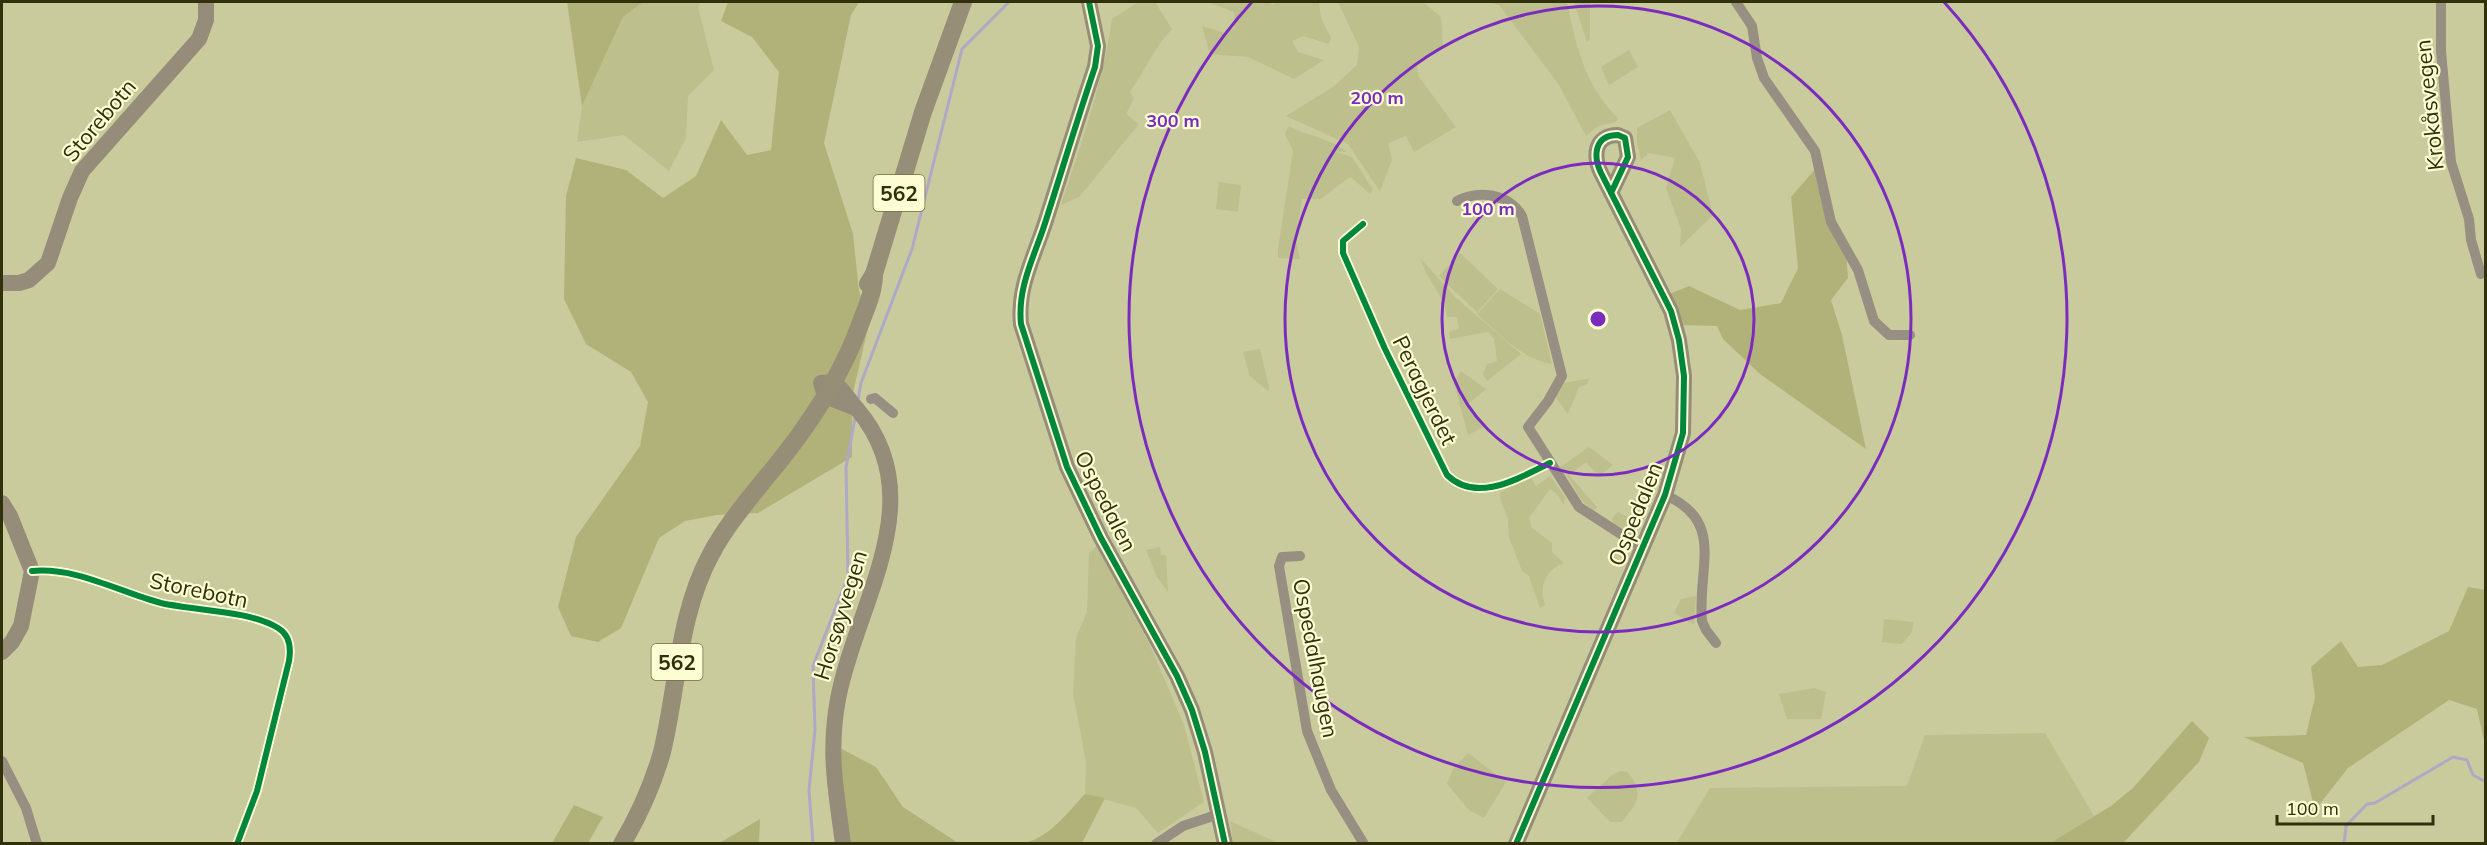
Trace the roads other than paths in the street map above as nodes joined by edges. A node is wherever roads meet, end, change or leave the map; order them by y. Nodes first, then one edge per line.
1 (206, 2) edge
2 (953, 2) edge
3 (963, 2) edge
4 (1089, 2) edge
5 (1736, 2) edge
6 (2441, 2) edge
7 (923, 112) junction
8 (1611, 193) dead end
9 (1457, 201) dead end
10 (1363, 224) dead end
11 (2481, 274) dead end
12 (2, 283) edge
13 (1910, 335) dead end
14 (827, 387) junction
15 (871, 399) dead end
16 (893, 413) dead end
17 (1550, 463) junction
18 (1665, 495) junction
19 (2, 503) edge
20 (1641, 548) junction
21 (1300, 556) dead end
22 (32, 571) junction
23 (1716, 643) dead end
24 (2, 652) edge
25 (2, 761) edge
26 (1219, 814) junction
27 (37, 843) edge
28 (237, 843) edge
29 (622, 843) edge
30 (843, 843) edge
31 (1156, 843) edge
32 (1225, 843) edge
33 (1364, 843) edge
34 (1516, 843) edge

1 - 12 street, Storebotn
2 - 7 main road, 562
3 - 7 main road, 562
4 - 26 street, Ospedalen
5 - 13 street
6 - 11 street, Krokåsvegen
7 - 14 main road, 562
8 - 18 street, Ospedalen
9 - 17 street
10 - 17 street, Peragjerdet
14 - 29 main road, 562
14 - 30 street, Horsøyvegen
15 - 16 street
17 - 20 street
18 - 20 street, Ospedalen
18 - 23 street
19 - 22 street
20 - 34 street, Ospedalen
21 - 33 street, Ospedalhaugen
22 - 24 street
22 - 28 street, Storebotn
25 - 27 street
26 - 31 street
26 - 32 street, Ospedalen

